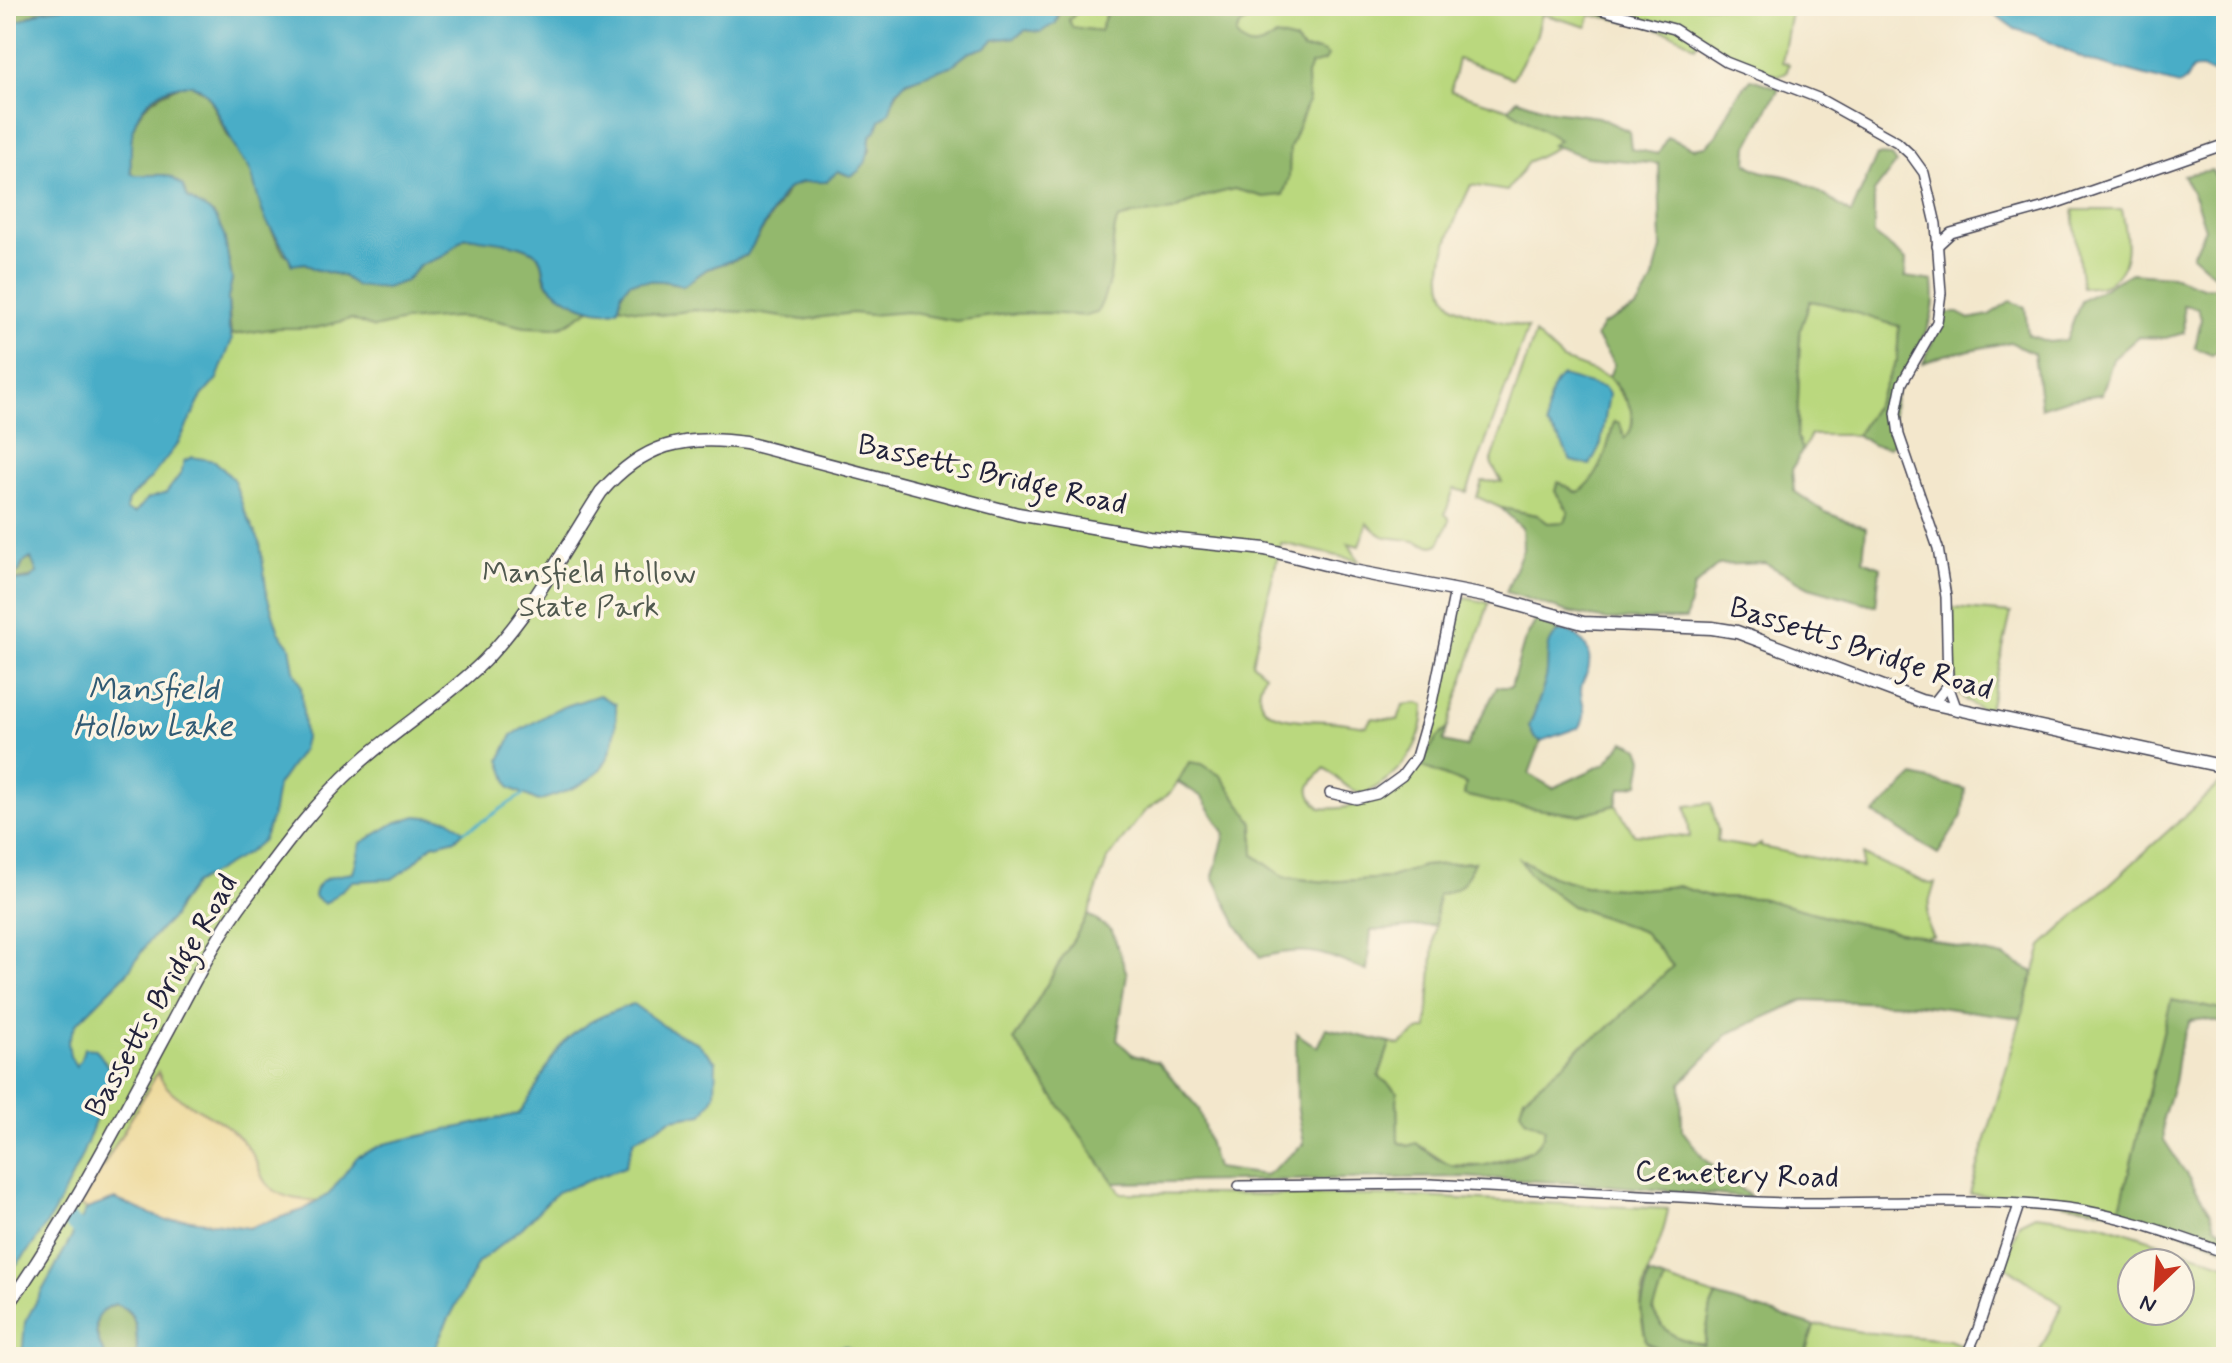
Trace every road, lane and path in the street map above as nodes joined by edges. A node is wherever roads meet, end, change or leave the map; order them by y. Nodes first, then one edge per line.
1 (1587, 6) edge
2 (2226, 144) edge
3 (1936, 224) junction
4 (1951, 233) junction
5 (1937, 246) junction
6 (1455, 590) junction
7 (1948, 685) junction
8 (1933, 704) junction
9 (1957, 710) junction
10 (2226, 767) edge
11 (1330, 793) dead end
12 (1239, 1186) dead end
13 (2019, 1205) junction
14 (2226, 1253) edge
15 (6, 1308) edge
16 (1966, 1357) edge

1 - 3 street
2 - 4 street
3 - 4 street
3 - 5 street
4 - 5 street
5 - 7 street
6 - 8 street, Bassetts Bridge Road
6 - 11 street
6 - 15 street, Bassetts Bridge Road
7 - 8 street
7 - 9 street
8 - 9 street, Bassetts Bridge Road
9 - 10 street, Bassetts Bridge Road
12 - 13 street, Cemetery Road
13 - 14 street, Cemetery Road
13 - 16 street

